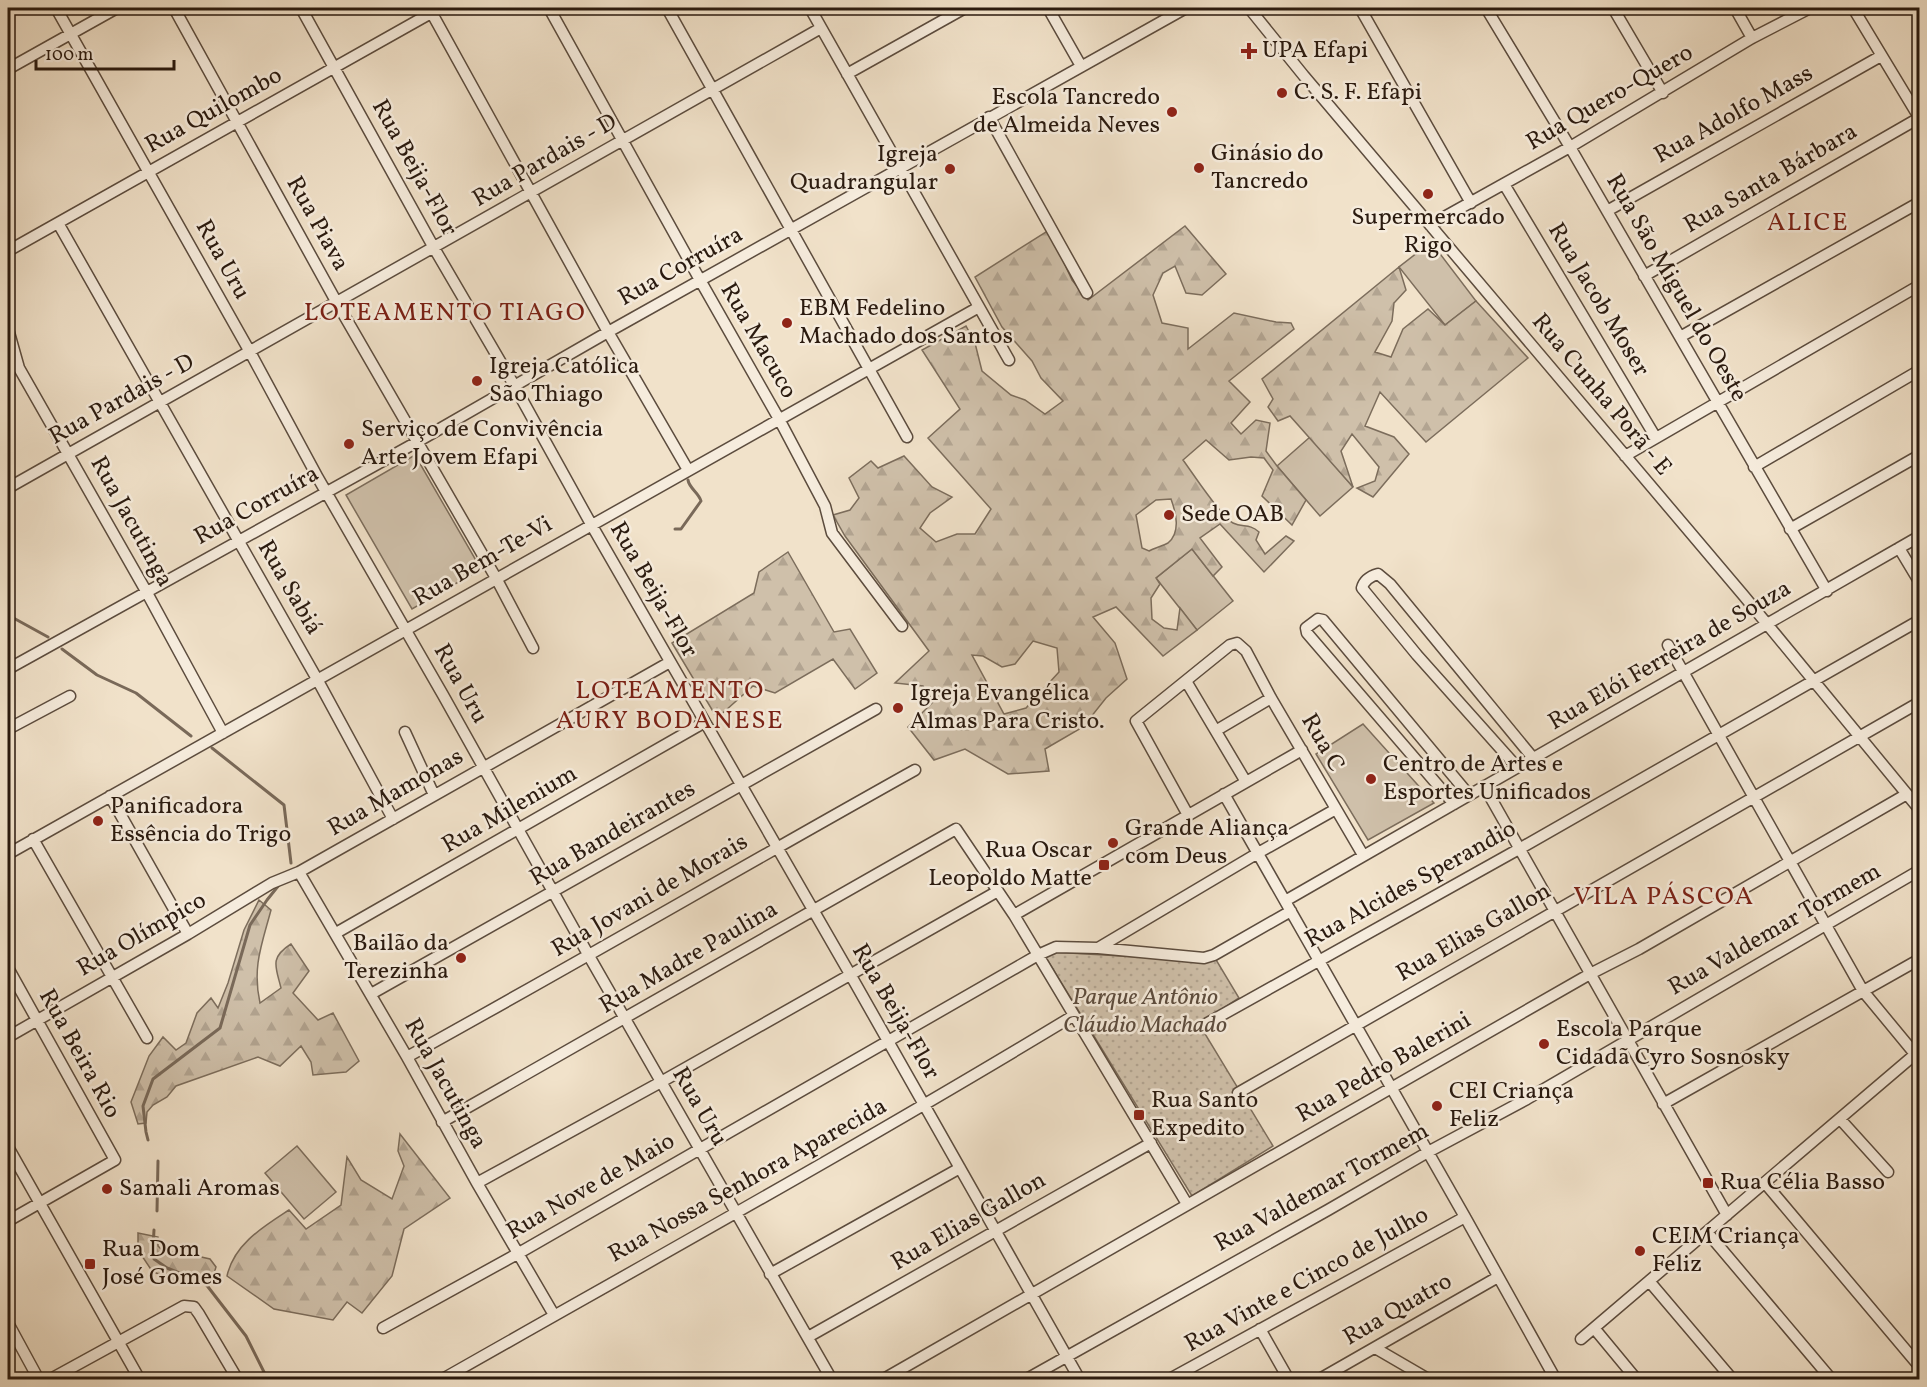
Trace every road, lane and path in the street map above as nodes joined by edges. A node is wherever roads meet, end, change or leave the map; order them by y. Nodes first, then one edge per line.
1 (56, 8) edge
2 (117, 8) edge
3 (174, 8) edge
4 (301, 8) edge
5 (549, 8) edge
6 (667, 8) edge
7 (811, 8) edge
8 (965, 8) edge
9 (1048, 8) edge
10 (1186, 8) edge
11 (1249, 8) edge
12 (1360, 8) edge
13 (1486, 8) edge
14 (1612, 8) edge
15 (1735, 8) edge
16 (1810, 8) edge
17 (1852, 8) edge
18 (434, 9) edge
19 (821, 28) junction
20 (71, 34) junction
21 (1752, 38) junction
22 (1881, 56) junction
23 (1081, 66) junction
24 (334, 67) junction
25 (8, 69) edge
26 (847, 74) junction
27 (713, 90) junction
28 (1663, 93) junction
29 (988, 117) junction
30 (1919, 118) edge
31 (236, 122) junction
32 (622, 141) junction
33 (1570, 147) junction
34 (900, 168) junction
35 (148, 172) junction
36 (1504, 184) junction
37 (531, 193) junction
38 (1920, 202) edge
39 (1471, 203) junction
40 (1607, 211) junction
41 (58, 223) junction
42 (1430, 225) junction
43 (790, 230) junction
44 (434, 248) junction
45 (8, 251) edge
46 (1644, 276) junction
47 (700, 280) junction
48 (1920, 285) edge
49 (1087, 292) dead end
50 (337, 303) junction
51 (979, 306) junction
52 (8, 329) edge
53 (608, 332) junction
54 (1680, 337) junction
55 (250, 352) junction
56 (1009, 360) dead end
57 (869, 369) junction
58 (1920, 370) edge
59 (514, 385) junction
60 (1718, 402) junction
61 (160, 403) junction
62 (778, 419) junction
63 (907, 437) dead end
64 (1656, 438) junction
65 (417, 442) junction
66 (69, 454) junction
67 (1920, 454) edge
68 (1625, 456) junction
69 (1754, 467) junction
70 (688, 470) junction
71 (8, 487) edge
72 (327, 491) junction
73 (591, 524) junction
74 (1790, 529) junction
75 (1920, 536) edge
76 (237, 540) junction
77 (1899, 548) junction
78 (496, 578) junction
79 (1920, 583) edge
80 (146, 591) junction
81 (1827, 591) junction
82 (1920, 620) edge
83 (1767, 625) junction
84 (902, 626) dead end
85 (405, 630) junction
86 (1668, 645) dead end
87 (533, 648) dead end
88 (670, 663) junction
89 (8, 669) edge
90 (1684, 672) junction
91 (317, 679) junction
92 (1186, 681) junction
93 (1814, 681) junction
94 (70, 696) dead end
95 (1271, 698) junction
96 (1920, 702) edge
97 (876, 709) dead end
98 (705, 722) junction
99 (8, 729) edge
100 (1217, 730) junction
101 (405, 732) dead end
102 (223, 733) junction
103 (1719, 734) junction
104 (1860, 737) junction
105 (1302, 750) junction
106 (1533, 758) junction
107 (1517, 767) junction
108 (482, 768) junction
109 (915, 770) dead end
110 (1246, 782) junction
111 (741, 785) junction
112 (1484, 786) junction
113 (1224, 794) junction
114 (1907, 794) junction
115 (434, 795) junction
116 (1469, 795) junction
117 (110, 796) junction
118 (1754, 797) junction
119 (1454, 804) junction
120 (1335, 809) junction
121 (1920, 810) edge
122 (1188, 815) junction
123 (393, 819) junction
124 (517, 830) junction
125 (33, 839) junction
126 (777, 847) junction
127 (1519, 849) junction
128 (1258, 853) junction
129 (8, 854) edge
130 (1363, 855) junction
131 (1790, 861) junction
132 (1920, 870) edge
133 (299, 872) junction
134 (998, 891) junction
135 (554, 892) junction
136 (1288, 906) junction
137 (814, 911) junction
138 (1554, 911) junction
139 (1014, 915) junction
140 (1827, 926) junction
141 (336, 933) junction
142 (188, 934) junction
143 (1098, 948) junction
144 (1038, 954) junction
145 (589, 956) junction
146 (1920, 959) edge
147 (1319, 960) junction
148 (8, 968) edge
149 (1590, 974) junction
150 (850, 975) junction
151 (111, 977) junction
152 (1863, 991) junction
153 (370, 994) junction
154 (1073, 1016) junction
155 (625, 1019) junction
156 (36, 1020) junction
157 (1204, 1024) dead end
158 (1356, 1025) junction
159 (8, 1036) edge
160 (147, 1038) dead end
161 (1627, 1040) junction
162 (888, 1042) junction
163 (1918, 1056) edge
164 (407, 1058) junction
165 (661, 1082) junction
166 (1392, 1088) junction
167 (1238, 1093) dead end
168 (1663, 1104) junction
169 (924, 1106) junction
170 (1840, 1119) junction
171 (442, 1122) junction
172 (1151, 1143) junction
173 (8, 1147) edge
174 (699, 1149) junction
175 (1428, 1152) junction
176 (960, 1168) junction
177 (1888, 1172) dead end
178 (477, 1183) junction
179 (1764, 1183) junction
180 (39, 1203) junction
181 (1187, 1204) junction
182 (735, 1214) junction
183 (1726, 1215) junction
184 (1465, 1216) junction
185 (8, 1221) edge
186 (995, 1230) junction
187 (1707, 1232) junction
188 (519, 1253) junction
189 (770, 1274) junction
190 (1498, 1277) junction
191 (1649, 1281) junction
192 (1031, 1293) junction
193 (555, 1315) junction
194 (8, 1323) edge
195 (383, 1328) dead end
196 (1594, 1328) junction
197 (1260, 1329) junction
198 (808, 1337) junction
199 (1581, 1339) dead end
200 (119, 1342) junction
201 (1376, 1348) junction
202 (1066, 1356) junction
203 (1920, 1367) edge
204 (39, 1380) edge
205 (49, 1380) edge
206 (140, 1380) edge
207 (237, 1380) edge
208 (441, 1380) edge
209 (832, 1380) edge
210 (882, 1380) edge
211 (1025, 1380) edge
212 (1080, 1380) edge
213 (1168, 1380) edge
214 (1289, 1380) edge
215 (1318, 1380) edge
216 (1431, 1380) edge
217 (1556, 1380) edge
218 (1637, 1380) edge
219 (1733, 1380) edge
220 (1832, 1380) edge

1 - 20 street, Rua Uru
2 - 20 street
3 - 31 street, Rua Piava
4 - 24 street, Rua Beija-Flor
5 - 32 street, Rua Macuco
6 - 27 street
7 - 19 street
8 - 26 street
9 - 23 street
10 - 23 street, Rua Corruíra
11 - 42 street, Rua Cunha Porã - E
12 - 39 street
13 - 33 street, Rua São Miguel do Oeste
14 - 28 street
15 - 21 street
16 - 21 street, Rua Quero-Quero
17 - 22 street
18 - 24 street, Rua Quilombo
18 - 37 street
19 - 26 street
19 - 27 street, Rua Pardais - D
20 - 25 street
20 - 35 street, Rua Uru
21 - 28 street, Rua Quero-Quero
22 - 30 street
22 - 40 street, Rua Adolfo Mass
23 - 29 street, Rua Corruíra
24 - 31 street, Rua Quilombo
24 - 44 street, Rua Beija-Flor
26 - 34 street
27 - 32 street, Rua Pardais - D
27 - 43 street
28 - 33 street, Rua Quero-Quero
29 - 34 street, Rua Corruíra
29 - 49 street
30 - 46 street, Rua Santa Bárbara
31 - 35 street, Rua Quilombo
31 - 50 street, Rua Piava
32 - 37 street, Rua Pardais - D
32 - 47 street, Rua Macuco
33 - 36 street, Rua Quero-Quero
33 - 40 street, Rua São Miguel do Oeste
34 - 43 street, Rua Corruíra
34 - 51 street
35 - 41 street, Rua Quilombo
35 - 55 street, Rua Uru
36 - 39 street, Rua Quero-Quero
36 - 64 street, Rua Jacob Moser
37 - 44 street, Rua Pardais - D
37 - 53 street
38 - 54 street
39 - 42 street, Rua Quero-Quero
40 - 46 street, Rua São Miguel do Oeste
41 - 45 street, Rua Quilombo
41 - 61 street, Rua Sabiá
42 - 68 street, Rua Cunha Porã - E
43 - 47 street, Rua Corruíra
43 - 57 street
44 - 50 street, Rua Pardais - D
44 - 59 street, Rua Beija-Flor
46 - 54 street, Rua São Miguel do Oeste
47 - 53 street, Rua Corruíra
47 - 62 street, Rua Macuco
48 - 60 street
50 - 55 street, Rua Pardais - D
50 - 65 street, Rua Piava
51 - 56 street
51 - 57 street, Rua Bem-Te-Vi
52 - 66 street, Rua Jacutinga
53 - 59 street, Rua Corruíra
53 - 70 street
54 - 60 street, Rua São Miguel do Oeste
55 - 61 street, Rua Pardais - D
55 - 72 street, Rua Uru
57 - 62 street, Rua Bem-Te-Vi
57 - 63 street
58 - 69 street
59 - 65 street, Rua Corruíra
59 - 73 street, Rua Beija-Flor
60 - 64 street
60 - 69 street, Rua São Miguel do Oeste
61 - 66 street, Rua Pardais - D
61 - 76 street, Rua Sabiá
62 - 70 street, Rua Bem-Te-Vi
62 - 84 street, Rua Macuco
64 - 68 street
65 - 72 street, Rua Corruíra
65 - 78 street, Rua Piava
66 - 71 street, Rua Pardais - D
66 - 80 street, Rua Jacutinga
67 - 74 street
68 - 83 street, Rua Cunha Porã - E
69 - 74 street, Rua São Miguel do Oeste
70 - 73 street, Rua Bem-Te-Vi
72 - 76 street, Rua Corruíra
72 - 85 street, Rua Uru
73 - 78 street, Rua Bem-Te-Vi
73 - 88 street, Rua Beija-Flor
74 - 81 street, Rua São Miguel do Oeste
75 - 77 street, Rua Elói Ferreira de Souza
76 - 80 street, Rua Corruíra
76 - 91 street, Rua Sabiá
77 - 79 street
77 - 81 street, Rua Elói Ferreira de Souza
78 - 85 street, Rua Bem-Te-Vi
78 - 87 street, Rua Piava
80 - 89 street, Rua Corruíra
80 - 102 street, Rua Jacutinga
81 - 83 street, Rua Elói Ferreira de Souza
82 - 93 street, Rua Alcides Sperandio
83 - 90 street, Rua Elói Ferreira de Souza
83 - 93 street, Rua Cunha Porã - E
85 - 91 street, Rua Bem-Te-Vi
85 - 108 street, Rua Uru
86 - 90 street
88 - 98 street, Rua Beija-Flor
88 - 108 street, Rua Mamonas
90 - 103 street
90 - 106 street, Rua Elói Ferreira de Souza
91 - 102 street, Rua Bem-Te-Vi
91 - 123 street, Rua Sabiá
92 - 95 street, Rua C
92 - 100 street
92 - 122 street
93 - 103 street, Rua Alcides Sperandio
93 - 104 street, Rua Cunha Porã - E
94 - 99 street
95 - 100 street
95 - 105 street, Rua C
96 - 104 street, Rua Elias Gallon
97 - 111 street, Rua Bandeirantes
98 - 111 street, Rua Beija-Flor
98 - 124 street, Rua Milenium
100 - 110 street
101 - 115 street
102 - 117 street, Rua Bem-Te-Vi
103 - 118 street
103 - 127 street, Rua Alcides Sperandio
104 - 114 street, Rua Cunha Porã - E
104 - 118 street, Rua Elias Gallon
105 - 110 street
105 - 120 street, Rua C
106 - 107 street, Rua Elói Ferreira de Souza
106 - 107 street
107 - 112 street, Rua Elói Ferreira de Souza
108 - 115 street, Rua Mamonas
108 - 124 street, Rua Uru
109 - 126 street, Rua Jovani de Morais
110 - 113 street
111 - 126 street, Rua Beija-Flor
111 - 135 street, Rua Bandeirantes
112 - 116 street, Rua Elói Ferreira de Souza
112 - 127 street
113 - 122 street
113 - 128 street
114 - 121 street, Rua Cunha Porã - E
114 - 131 street, Rua Pedro Balerini
115 - 123 street, Rua Mamonas
116 - 119 street, Rua Elói Ferreira de Souza
116 - 119 street
117 - 125 street, Rua Bem-Te-Vi
117 - 142 street
118 - 131 street
118 - 138 street, Rua Elias Gallon
119 - 130 street, Rua Elói Ferreira de Souza
120 - 128 street
120 - 130 street, Rua C
122 - 139 street
123 - 133 street, Rua Mamonas
124 - 135 street, Rua Uru
124 - 141 street, Rua Milenium
125 - 129 street, Rua Bem-Te-Vi
125 - 151 street
126 - 137 street, Rua Beija-Flor
126 - 145 street, Rua Jovani de Morais
127 - 138 street
127 - 147 street, Rua Alcides Sperandio
128 - 136 street
128 - 143 street
130 - 136 street, Rua Elói Ferreira de Souza
131 - 140 street
131 - 149 street, Rua Pedro Balerini
132 - 140 street, Rua Valdemar Tormem
133 - 141 street, Rua Jacutinga
133 - 142 street, Rua Olímpico
134 - 137 street, Rua Madre Paulina
134 - 139 street
134 - 150 street
135 - 145 street, Rua Uru
135 - 153 street, Rua Bandeirantes
136 - 143 street, Rua Elói Ferreira de Souza
136 - 147 street
137 - 150 street, Rua Beija-Flor
137 - 155 street, Rua Madre Paulina
138 - 149 street
138 - 158 street, Rua Elias Gallon
139 - 144 street
140 - 152 street
140 - 161 street, Rua Valdemar Tormem
141 - 153 street, Rua Jacutinga
142 - 151 street, Rua Olímpico
143 - 144 street, Rua Nove de Maio
144 - 154 street
144 - 162 street, Rua Nove de Maio
145 - 155 street, Rua Uru
145 - 164 street, Rua Jovani de Morais
146 - 152 street
147 - 157 street, Rua Alcides Sperandio
147 - 158 street
148 - 156 street, Rua Beira Rio
149 - 161 street
149 - 166 street, Rua Pedro Balerini
150 - 162 street, Rua Beija-Flor
150 - 165 street
151 - 156 street, Rua Olímpico
151 - 160 street
152 - 163 street
152 - 168 street
153 - 164 street, Rua Jacutinga
154 - 169 street, Rua Nossa Senhora Aparecida
154 - 172 street
155 - 165 street, Rua Uru
155 - 171 street, Rua Madre Paulina
156 - 159 street, Rua Olímpico
156 - 180 street, Rua Beira Rio
158 - 166 street
158 - 167 street, Rua Elias Gallon
161 - 168 street
161 - 175 street, Rua Valdemar Tormem
162 - 169 street, Rua Beija-Flor
162 - 174 street, Rua Nove de Maio
163 - 170 street
164 - 171 street, Rua Jacutinga
165 - 174 street, Rua Uru
165 - 178 street
166 - 175 street
166 - 181 street, Rua Pedro Balerini
168 - 183 street
169 - 176 street, Rua Beija-Flor
169 - 182 street, Rua Nossa Senhora Aparecida
170 - 177 street
170 - 179 street
171 - 178 street, Rua Jacutinga
172 - 181 street
172 - 186 street, Rua Elias Gallon
173 - 180 street
174 - 182 street, Rua Uru
174 - 188 street, Rua Nove de Maio
175 - 184 street
175 - 202 street, Rua Valdemar Tormem
176 - 186 street, Rua Beija-Flor
176 - 189 street
178 - 188 street, Rua Jacutinga
179 - 183 street
179 - 203 street
180 - 185 street
180 - 200 street
181 - 192 street, Rua Pedro Balerini
182 - 189 street, Rua Uru
182 - 193 street, Rua Nossa Senhora Aparecida
183 - 187 street
184 - 190 street
184 - 197 street, Rua Vinte e Cinco de Julho
186 - 192 street, Rua Beija-Flor
186 - 198 street, Rua Elias Gallon
187 - 191 street
187 - 220 street
188 - 193 street, Rua Jacutinga
188 - 195 street, Rua Nove de Maio
189 - 198 street, Rua Uru
190 - 201 street, Rua Quatro
190 - 217 street
191 - 196 street
191 - 219 street
192 - 202 street, Rua Beija-Flor
192 - 210 street, Rua Pedro Balerini
193 - 208 street, Rua Nossa Senhora Aparecida
194 - 204 street
196 - 199 street
196 - 218 street
197 - 213 street, Rua Vinte e Cinco de Julho
197 - 214 street
198 - 209 street, Rua Uru
200 - 205 street
200 - 206 street
200 - 207 street
201 - 215 street, Rua Quatro
201 - 216 street
202 - 211 street, Rua Valdemar Tormem
202 - 212 street, Rua Beija-Flor

